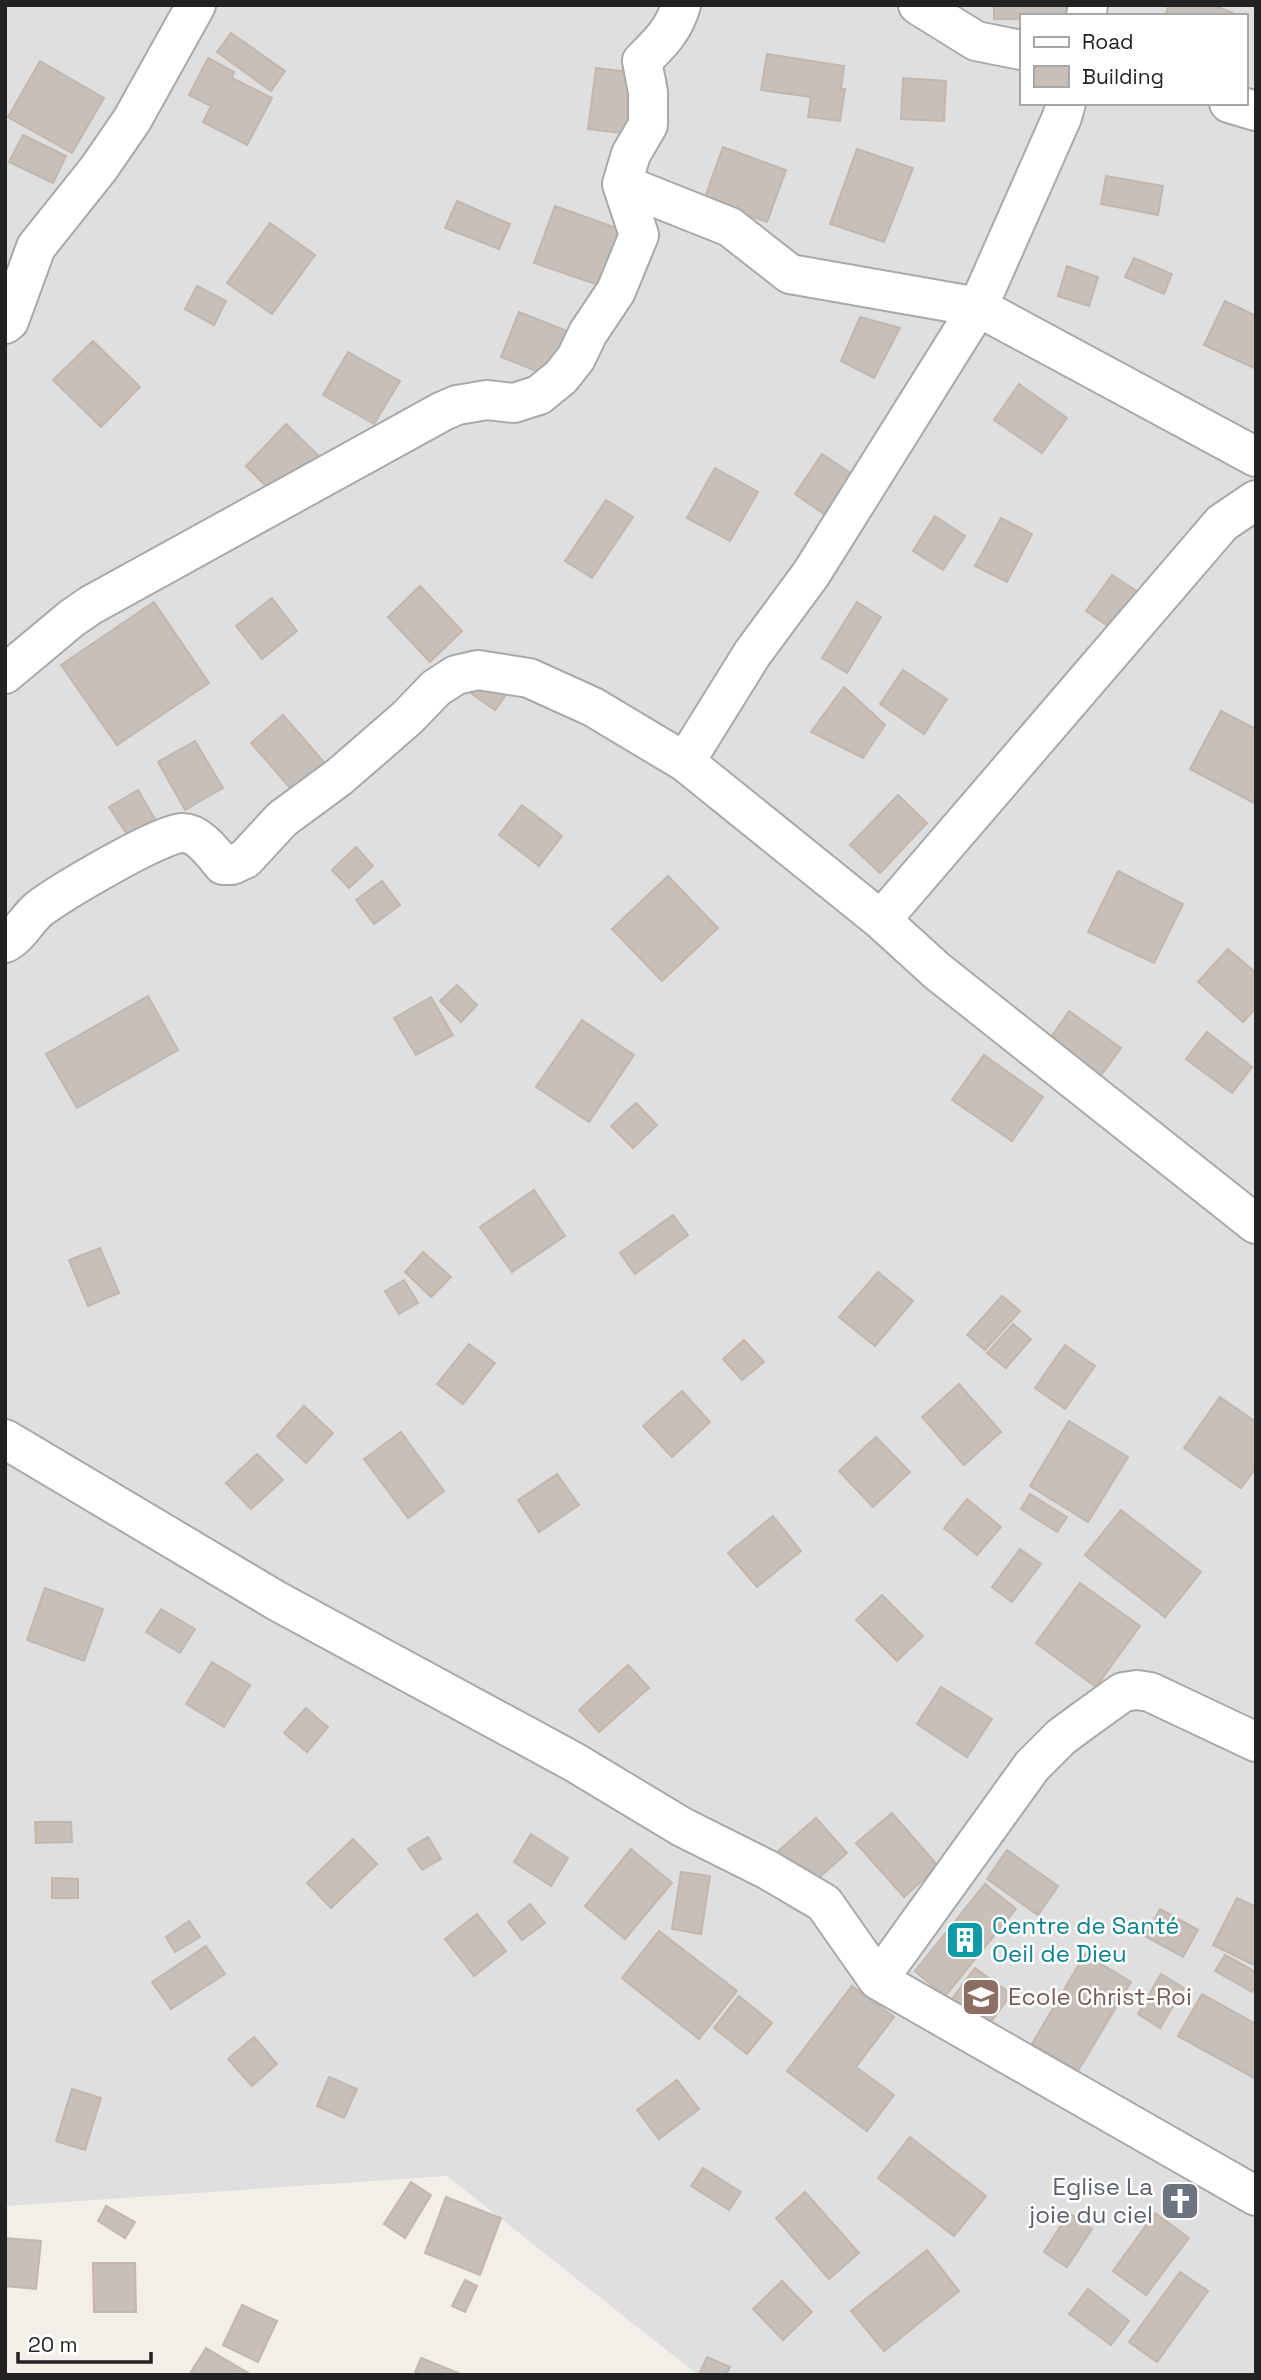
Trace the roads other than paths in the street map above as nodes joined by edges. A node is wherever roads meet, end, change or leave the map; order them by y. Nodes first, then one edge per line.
1 (196, 5) edge
2 (681, 5) edge
3 (918, 5) edge
4 (1020, 50) edge
5 (1065, 105) edge
6 (1236, 105) edge
7 (1256, 111) edge
8 (622, 184) junction
9 (978, 307) junction
10 (5, 324) edge
11 (1256, 457) edge
12 (1256, 500) edge
13 (5, 674) edge
14 (685, 762) junction
15 (881, 920) junction
16 (5, 943) edge
17 (1250, 1207) edge
18 (5, 1439) edge
19 (1256, 1742) edge
20 (878, 1979) junction
21 (1256, 2196) edge

1 - 10 street
2 - 8 street
3 - 4 street
5 - 9 street
6 - 7 street
8 - 9 street
8 - 13 street
9 - 11 street
9 - 14 street
12 - 15 street
14 - 15 street
14 - 16 street
15 - 17 street
18 - 20 street
19 - 20 street
20 - 21 street

